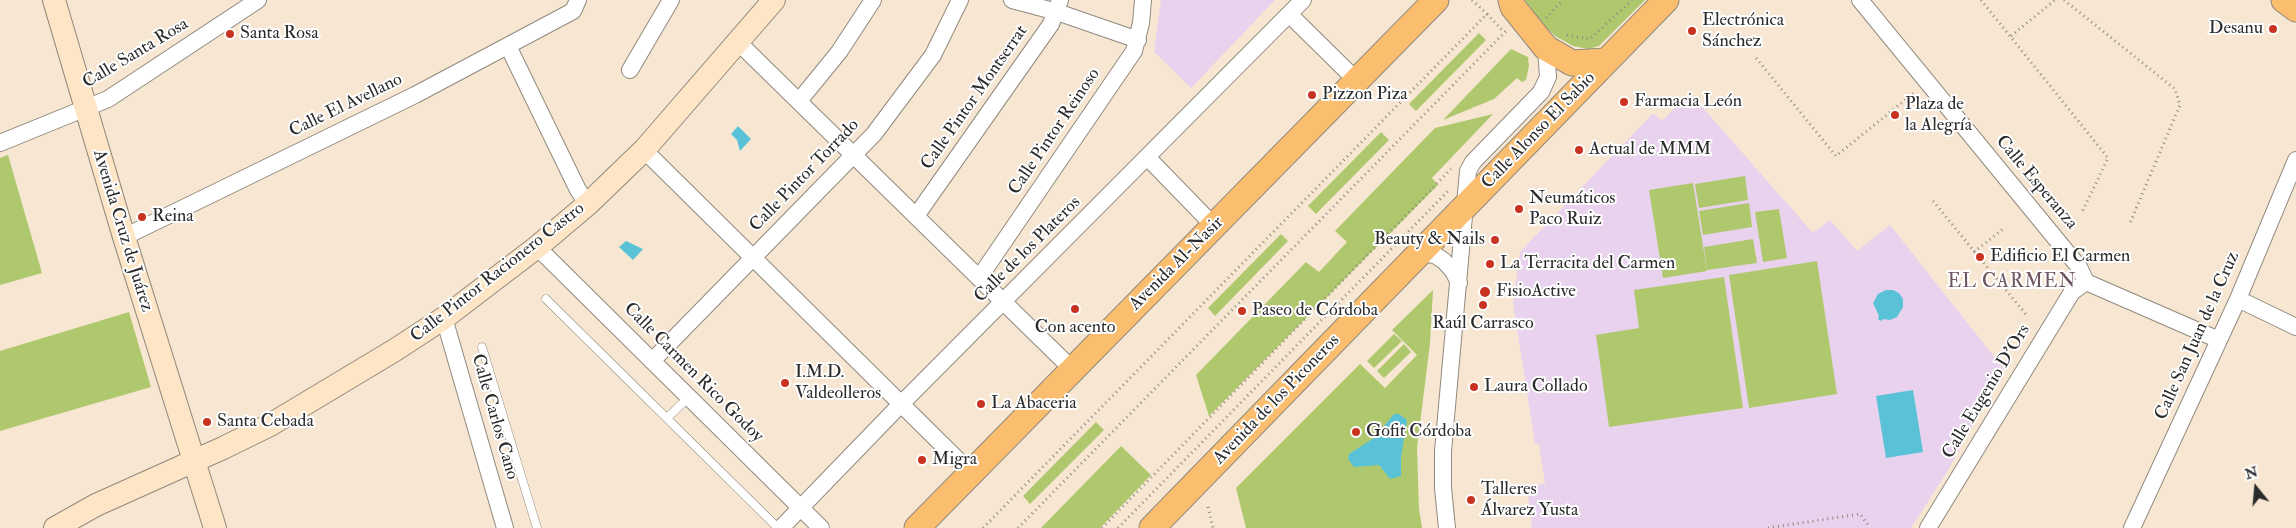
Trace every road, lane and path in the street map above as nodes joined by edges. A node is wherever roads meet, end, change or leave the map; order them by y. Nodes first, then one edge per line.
1 (54, 0) edge
2 (258, 0) edge
3 (578, 0) edge
4 (671, 0) edge
5 (774, 0) edge
6 (873, 0) edge
7 (960, 0) edge
8 (1012, 0) edge
9 (1143, 0) edge
10 (1303, 0) edge
11 (1436, 0) edge
12 (1472, 0) edge
13 (1511, 0) edge
14 (1563, 0) edge
15 (1632, 0) edge
16 (1666, 0) edge
17 (1860, 0) edge
18 (1981, 0) edge
19 (2056, 0) edge
20 (2064, 0) edge
21 (2284, 0) edge
22 (1058, 6) edge
23 (2296, 10) edge
24 (1289, 14) junction
25 (1487, 14) junction
26 (1541, 15) dead end
27 (1544, 19) junction
28 (1542, 23) dead end
29 (1510, 27) dead end
30 (1505, 32) junction
31 (1554, 36) junction
32 (2011, 36) junction
33 (1511, 39) dead end
34 (1138, 40) junction
35 (739, 43) junction
36 (508, 46) junction
37 (1756, 58) dead end
38 (1606, 61) junction
39 (630, 70) dead end
40 (1357, 81) junction
41 (1927, 82) junction
42 (799, 101) junction
43 (84, 108) junction
44 (0, 143) edge
45 (644, 150) junction
46 (854, 156) junction
47 (1148, 158) junction
48 (2296, 160) edge
49 (1456, 165) dead end
50 (1456, 184) dead end
51 (1933, 201) dead end
52 (588, 204) junction
53 (1464, 209) junction
54 (2081, 214) dead end
55 (916, 216) junction
56 (2130, 223) dead end
57 (1214, 226) junction
58 (2003, 229) dead end
59 (124, 237) junction
60 (537, 247) junction
61 (1974, 252) junction
62 (1420, 253) junction
63 (753, 258) junction
64 (979, 278) junction
65 (2086, 282) junction
66 (1459, 283) junction
67 (546, 299) dead end
68 (2238, 299) junction
69 (1004, 302) junction
70 (2028, 317) dead end
71 (444, 318) junction
72 (2296, 327) edge
73 (2219, 340) junction
74 (482, 347) dead end
75 (652, 361) junction
76 (1072, 370) junction
77 (689, 398) junction
78 (901, 404) junction
79 (668, 418) junction
80 (192, 461) junction
81 (971, 473) junction
82 (1208, 507) dead end
83 (801, 508) junction
84 (1868, 525) dead end
85 (55, 528) edge
86 (215, 528) edge
87 (505, 528) edge
88 (537, 528) edge
89 (779, 528) edge
90 (821, 528) edge
91 (917, 528) edge
92 (983, 528) edge
93 (1018, 528) edge
94 (1102, 528) edge
95 (1118, 528) edge
96 (1152, 528) edge
97 (1214, 528) edge
98 (1447, 528) edge
99 (1768, 528) edge
100 (1928, 528) edge
101 (2132, 528) edge

1 - 43 street, Avenida Cruz de Juárez
2 - 43 street, Calle Santa Rosa
3 - 36 street, Calle El Avellano
4 - 39 street
5 - 35 street, Calle Pintor Racionero Castro
6 - 42 street
7 - 46 street, Calle Pintor Torrado
8 - 22 street
9 - 34 street, Calle Pintor Reinoso
10 - 24 street, Calle de los Plateros
11 - 40 main road, Avenida Al-Nasir
12 - 25 path
13 - 31 main road
14 - 27 path
15 - 31 path
16 - 38 main road, Calle Alonso El Sabio
17 - 41 street, Calle Esperanza
18 - 32 path
19 - 32 path
20 - 56 path
21 - 23 main road
22 - 34 street
22 - 55 street, Calle Pintor Montserrat
24 - 40 street
24 - 47 street, Calle de los Plateros
25 - 30 path
25 - 92 path
26 - 27 path
27 - 28 path
27 - 31 path
29 - 30 path
30 - 33 path
30 - 93 path
31 - 38 main road
31 - 53 street
32 - 54 path
34 - 64 street, Calle Pintor Reinoso
35 - 42 street
35 - 45 street, Calle Pintor Racionero Castro
36 - 52 street
36 - 59 street, Calle El Avellano
37 - 41 path
38 - 53 main road, Calle Alonso El Sabio
40 - 57 main road, Avenida Al-Nasir
41 - 65 street, Calle Esperanza
42 - 46 street
43 - 44 street, Calle Santa Rosa
43 - 59 street, Avenida Cruz de Juárez
45 - 52 street, Calle Pintor Racionero Castro
45 - 63 street
46 - 55 street
46 - 63 street, Calle Pintor Torrado
47 - 57 street
47 - 69 street, Calle de los Plateros
48 - 68 street, Calle San Juan de la Cruz
49 - 94 path
50 - 95 path
51 - 61 path
52 - 60 street, Calle Pintor Racionero Castro
53 - 62 main road, Avenida de los Piconeros
53 - 66 street
55 - 64 street
57 - 76 main road, Avenida Al-Nasir
58 - 61 path
59 - 80 street, Avenida Cruz de Juárez
60 - 71 street, Calle Pintor Racionero Castro
60 - 75 street, Calle Carmen Rico Godoy
61 - 70 path
62 - 66 street
62 - 96 main road, Avenida de los Piconeros
63 - 75 street, Calle Pintor Torrado
63 - 78 street
64 - 69 street
65 - 73 street
65 - 100 street, Calle Eugenio D'Ors
66 - 98 street
67 - 79 lane
68 - 72 street
68 - 73 street, Calle San Juan de la Cruz
69 - 76 street
69 - 78 street, Calle de los Plateros
71 - 80 street, Calle Pintor Racionero Castro
71 - 87 street, Calle Carlos Cano
73 - 101 street, Calle San Juan de la Cruz
74 - 88 lane
75 - 77 street, Calle Carmen Rico Godoy
76 - 81 main road, Avenida Al-Nasir
77 - 79 lane
77 - 83 street, Calle Carmen Rico Godoy
78 - 81 street
78 - 83 street, Calle de los Plateros
79 - 89 lane
80 - 85 street, Calle Pintor Racionero Castro
80 - 86 street, Avenida Cruz de Juárez
81 - 91 main road, Avenida Al-Nasir
82 - 97 path
83 - 89 street, Calle de los Plateros
83 - 90 street, Calle Carmen Rico Godoy
84 - 99 path

